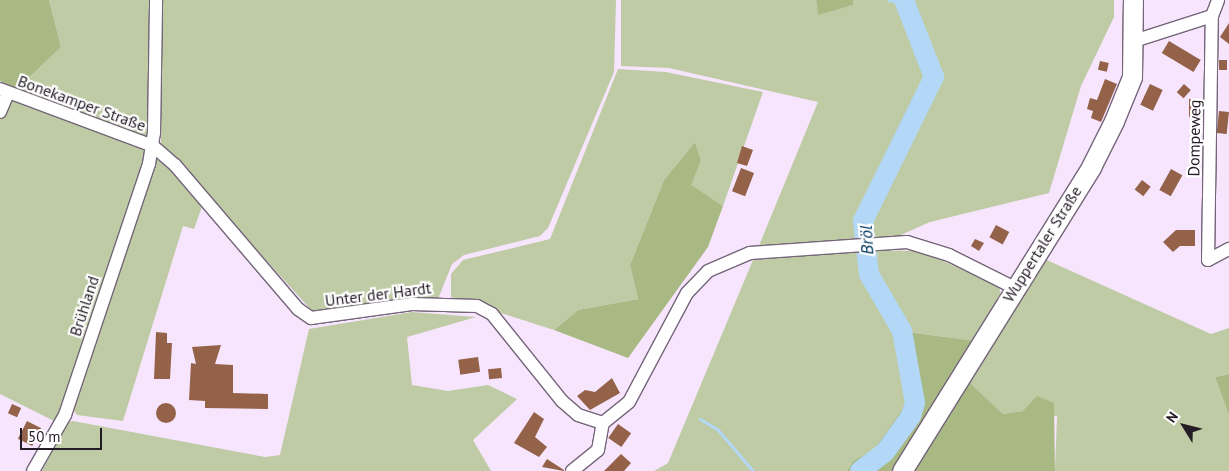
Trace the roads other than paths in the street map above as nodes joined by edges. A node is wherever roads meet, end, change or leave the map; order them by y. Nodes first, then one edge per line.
1 (156, 0) edge
2 (1133, 0) edge
3 (1218, 0) edge
4 (1212, 16) junction
5 (1134, 41) junction
6 (4, 91) edge
7 (0, 112) edge
8 (153, 146) junction
9 (1229, 249) edge
10 (1015, 288) junction
11 (603, 423) junction
12 (33, 471) edge
13 (572, 471) edge
14 (902, 471) edge

1 - 8 street, Brühland
2 - 5 main road, Wuppertaler Straße
3 - 4 street, Dompeweg
4 - 5 street
4 - 9 street, Dompeweg
5 - 10 main road, Wuppertaler Straße
6 - 7 street
6 - 8 street, Bonekamper Straße
8 - 11 street, Unter der Hardt
8 - 12 street, Brühland
10 - 11 street
10 - 14 main road, Wuppertaler Straße
11 - 13 street

